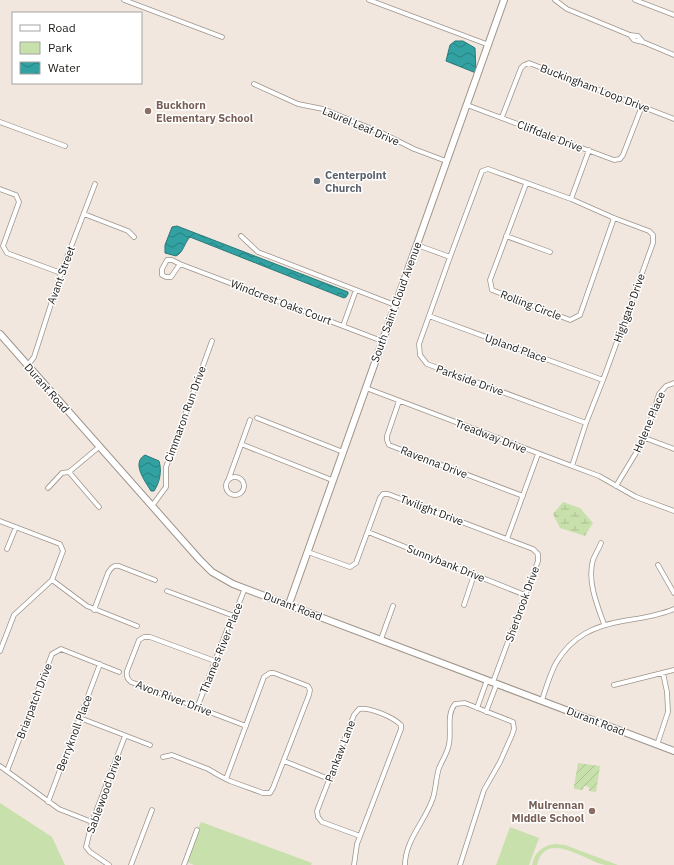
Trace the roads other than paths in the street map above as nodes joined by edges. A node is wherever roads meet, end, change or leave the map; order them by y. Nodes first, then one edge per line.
1 (124, 0) edge
2 (369, 0) edge
3 (504, 0) edge
4 (555, 0) edge
5 (635, 0) edge
6 (674, 14) edge
7 (222, 37) dead end
8 (489, 45) junction
9 (674, 55) edge
10 (254, 84) dead end
11 (467, 105) junction
12 (642, 106) junction
13 (502, 117) junction
14 (674, 119) edge
15 (0, 122) edge
16 (65, 146) dead end
17 (589, 150) junction
18 (446, 161) junction
19 (95, 184) dead end
20 (526, 184) junction
21 (0, 189) edge
22 (571, 199) junction
23 (84, 214) junction
24 (614, 218) junction
25 (241, 236) dead end
26 (506, 236) junction
27 (134, 237) dead end
28 (417, 245) junction
29 (550, 252) dead end
30 (450, 257) junction
31 (180, 264) junction
32 (61, 273) junction
33 (356, 290) junction
34 (395, 305) junction
35 (429, 316) junction
36 (342, 326) junction
37 (0, 334) edge
38 (212, 341) dead end
39 (382, 341) junction
40 (28, 365) junction
41 (603, 380) junction
42 (674, 383) edge
43 (366, 388) junction
44 (399, 401) junction
45 (257, 418) dead end
46 (250, 420) dead end
47 (586, 422) junction
48 (645, 438) junction
49 (241, 444) junction
50 (99, 447) junction
51 (674, 449) edge
52 (343, 452) junction
53 (538, 454) junction
54 (572, 466) junction
55 (69, 472) junction
56 (229, 478) junction
57 (332, 480) junction
58 (616, 486) junction
59 (48, 488) dead end
60 (523, 496) junction
61 (152, 506) junction
62 (99, 507) dead end
63 (674, 511) edge
64 (0, 521) edge
65 (16, 526) junction
66 (368, 532) junction
67 (507, 539) junction
68 (601, 543) dead end
69 (7, 549) dead end
70 (308, 552) junction
71 (658, 565) dead end
72 (474, 575) junction
73 (52, 580) junction
74 (155, 580) dead end
75 (245, 588) junction
76 (167, 591) dead end
77 (674, 593) edge
78 (525, 595) junction
79 (288, 604) junction
80 (464, 605) dead end
81 (393, 606) dead end
82 (674, 609) edge
83 (94, 610) junction
84 (234, 616) junction
85 (604, 624) junction
86 (137, 626) dead end
87 (381, 639) junction
88 (0, 651) edge
89 (215, 661) junction
90 (100, 664) junction
91 (674, 670) edge
92 (119, 672) dead end
93 (663, 673) junction
94 (493, 682) junction
95 (614, 685) dead end
96 (542, 700) junction
97 (197, 708) junction
98 (476, 708) junction
99 (486, 712) junction
100 (80, 718) junction
101 (246, 726) junction
102 (125, 736) junction
103 (658, 744) junction
104 (150, 745) dead end
105 (674, 751) edge
106 (163, 756) dead end
107 (284, 761) junction
108 (0, 766) edge
109 (7, 771) junction
110 (226, 779) junction
111 (329, 779) junction
112 (48, 802) junction
113 (152, 810) dead end
114 (92, 822) junction
115 (197, 830) dead end
116 (360, 836) junction
117 (109, 865) edge
118 (131, 865) edge
119 (184, 865) edge
120 (354, 865) edge
121 (405, 865) edge
122 (460, 865) edge

1 - 7 street
2 - 8 street
3 - 8 street, South Saint Cloud Avenue
4 - 9 street
5 - 6 street
8 - 11 street, South Saint Cloud Avenue
10 - 18 street, Laurel Leaf Drive
11 - 13 street, Cliffdale Drive
11 - 18 street, South Saint Cloud Avenue
12 - 13 street, Buckingham Loop Drive
12 - 14 street, Buckingham Loop Drive
12 - 17 street, Cliffdale Drive
13 - 17 street, Cliffdale Drive
15 - 16 street
17 - 22 street
18 - 28 street, South Saint Cloud Avenue
19 - 23 street, Avant Street
20 - 22 street, Highgate Drive
20 - 26 street, Rolling Circle
20 - 30 street, Highgate Drive
21 - 32 street
22 - 24 street, Highgate Drive
23 - 27 street
23 - 32 street, Avant Street
24 - 26 street, Rolling Circle
24 - 41 street, Highgate Drive
25 - 33 street
26 - 29 street
28 - 30 street
28 - 34 street, South Saint Cloud Avenue
30 - 35 street, Parkside Drive
31 - 31 street, Windcrest Oaks Court
31 - 36 street, Windcrest Oaks Court
32 - 40 street, Avant Street
33 - 34 street
33 - 36 street
34 - 39 street, South Saint Cloud Avenue
35 - 41 street, Upland Place
35 - 47 street, Parkside Drive
36 - 39 street, Windcrest Oaks Court
37 - 40 street, Durant Road
38 - 61 street, Cimmaron Run Drive
39 - 43 street, South Saint Cloud Avenue
40 - 50 street, Durant Road
41 - 47 street, Highgate Drive
42 - 48 street, Helene Place
43 - 44 street, Treadway Drive
43 - 52 street, South Saint Cloud Avenue
44 - 53 street, Treadway Drive
44 - 60 street, Ravenna Drive
45 - 52 street
46 - 49 street
47 - 54 street, Highgate Drive
48 - 51 street
48 - 58 street, Helene Place
49 - 56 street
49 - 57 street
50 - 55 street
50 - 61 street, Durant Road
52 - 57 street, South Saint Cloud Avenue
53 - 54 street, Treadway Drive
53 - 60 street
54 - 58 street, Treadway Drive
55 - 59 street
55 - 62 street
56 - 56 street
57 - 70 street, South Saint Cloud Avenue
58 - 63 street, Treadway Drive
60 - 67 street
61 - 75 street, Durant Road
64 - 65 street
65 - 69 street
65 - 73 street
66 - 67 street, Twilight Drive
66 - 70 street, Twilight Drive
66 - 72 street, Sunnybank Drive
67 - 78 street, Sherbrook Drive
68 - 85 street
70 - 79 street, South Saint Cloud Avenue
71 - 77 street
72 - 78 street, Sunnybank Drive
72 - 80 street
73 - 83 street
73 - 88 street
74 - 83 street
75 - 79 street, Durant Road
75 - 84 street, Thames River Place
76 - 84 street
78 - 94 street, Sherbrook Drive
79 - 87 street, Durant Road
81 - 87 street
82 - 85 street
83 - 86 street
84 - 89 street, Thames River Place
85 - 96 street
87 - 94 street, Durant Road
89 - 97 street, Thames River Place
89 - 97 street, Avon River Drive
90 - 92 street, Briarpatch Drive
90 - 100 street, Berryknoll Place
90 - 109 street, Briarpatch Drive
91 - 93 street
93 - 95 street
93 - 103 street
94 - 96 street, Durant Road
94 - 98 street
94 - 99 street
96 - 103 street, Durant Road
97 - 101 street, Avon River Drive
98 - 99 street
98 - 121 street
99 - 122 street
100 - 102 street
100 - 112 street, Berryknoll Place
101 - 107 street
101 - 110 street
102 - 104 street
102 - 114 street, Sablewood Drive
103 - 105 street, Durant Road
106 - 110 street
107 - 110 street
107 - 111 street
108 - 109 street
109 - 112 street
111 - 116 street, Pankaw Lane
111 - 116 street, Pankaw Lane
112 - 114 street
113 - 118 street
114 - 117 street, Sablewood Drive
115 - 119 street
116 - 120 street, Pankaw Lane

